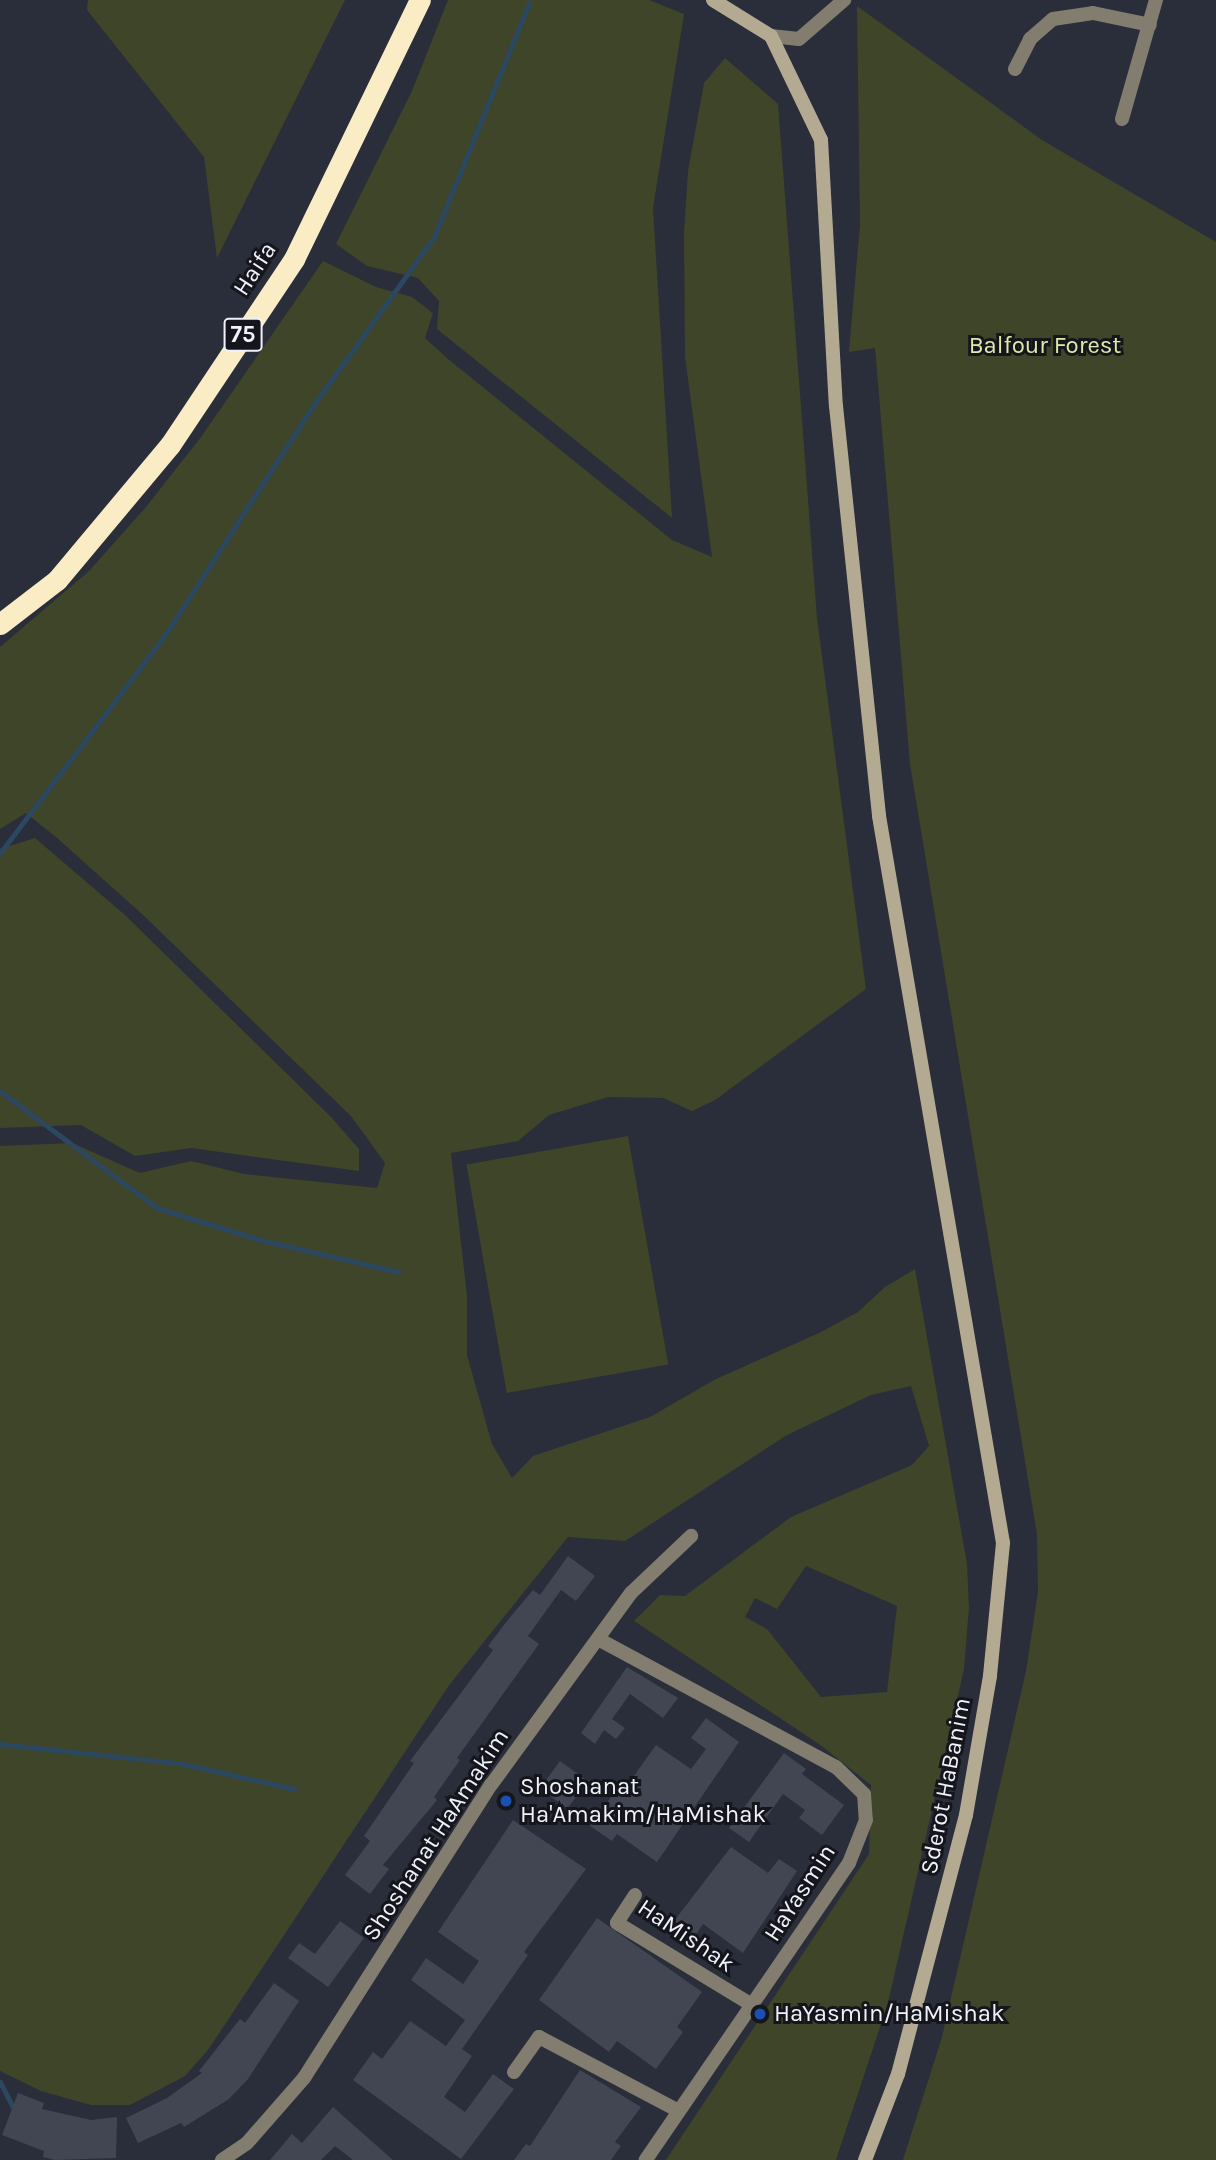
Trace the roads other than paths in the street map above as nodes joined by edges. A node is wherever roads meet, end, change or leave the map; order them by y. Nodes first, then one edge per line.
1 (420, 0) edge
2 (713, 0) edge
3 (844, 0) edge
4 (1156, 0) edge
5 (1150, 25) junction
6 (771, 36) junction
7 (1015, 69) dead end
8 (1122, 119) dead end
9 (0, 624) edge
10 (691, 1536) dead end
11 (598, 1639) junction
12 (635, 1895) dead end
13 (752, 2005) junction
14 (514, 2071) dead end
15 (679, 2111) junction
16 (222, 2160) edge
17 (646, 2160) edge
18 (865, 2160) edge

1 - 9 highway, Haifa / 75
2 - 6 main road
3 - 6 street
4 - 5 street
5 - 7 street
5 - 8 street
6 - 18 main road, Sderot HaBanim
10 - 11 street, Shoshanat HaAmakim
11 - 13 street, HaYasmin
11 - 16 street, Shoshanat HaAmakim
12 - 13 street, HaMishak
13 - 15 street, HaYasmin
14 - 15 street
15 - 17 street, HaYasmin

